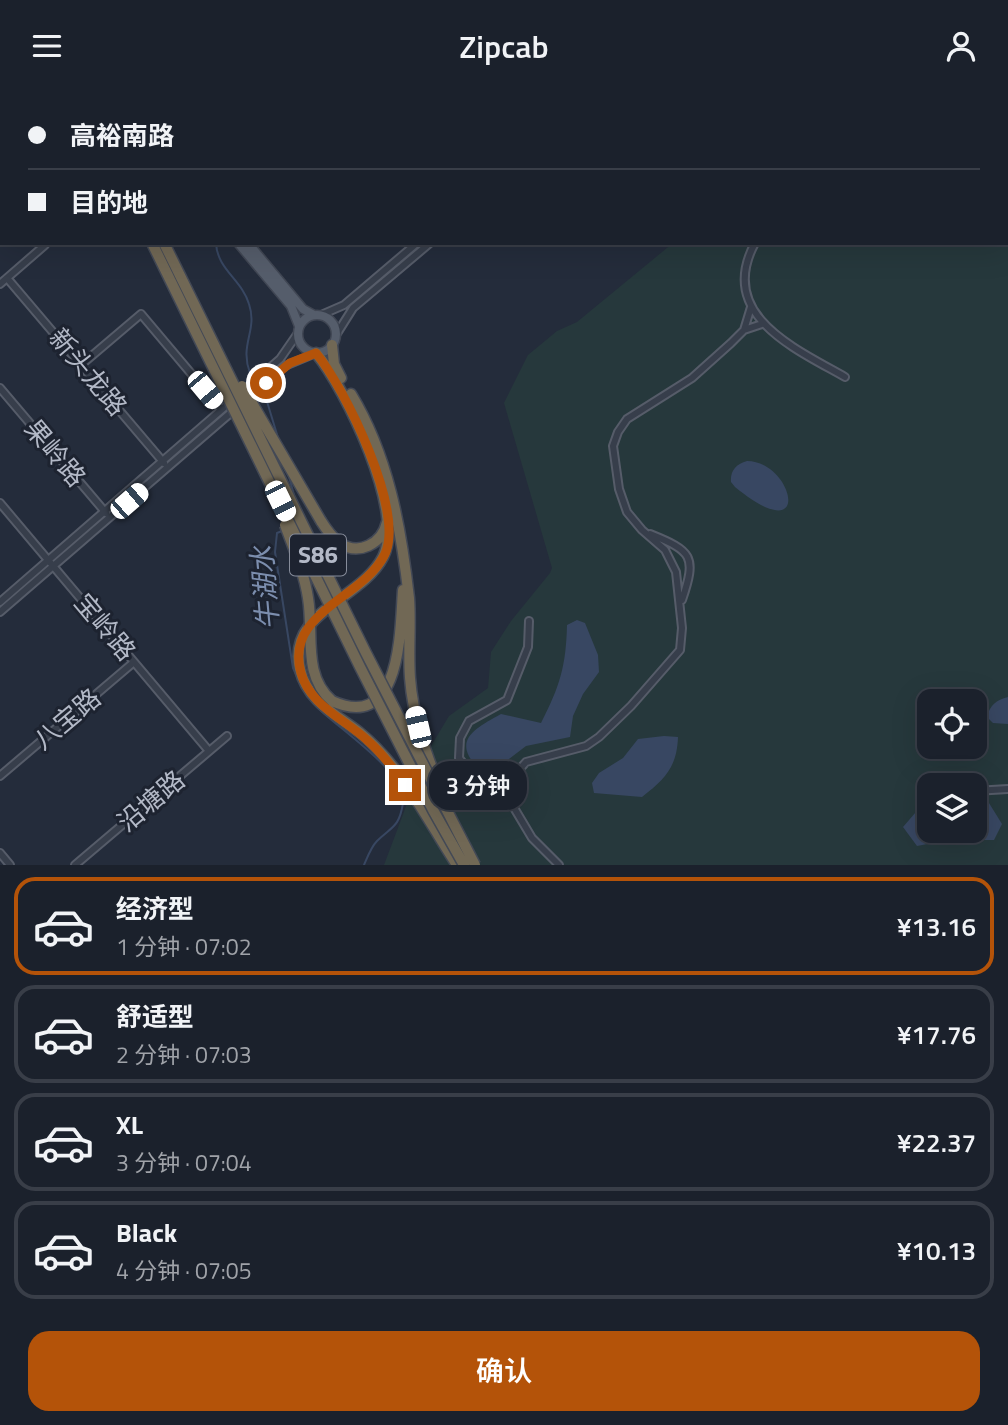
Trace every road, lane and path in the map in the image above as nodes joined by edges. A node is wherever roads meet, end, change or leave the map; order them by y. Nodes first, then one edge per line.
1 (46, 245) dead end
2 (153, 245) edge
3 (165, 245) edge
4 (240, 245) edge
5 (250, 245) edge
6 (415, 245) edge
7 (428, 245) edge
8 (754, 245) edge
9 (7, 278) junction
10 (0, 284) edge
11 (751, 307) junction
12 (317, 315) junction
13 (202, 319) junction
14 (762, 324) junction
15 (298, 329) junction
16 (744, 330) junction
17 (334, 340) junction
18 (316, 353) junction
19 (81, 365) junction
20 (845, 377) dead end
21 (0, 388) edge
22 (221, 409) junction
23 (260, 459) junction
24 (162, 461) junction
25 (168, 467) junction
26 (0, 503) edge
27 (104, 511) junction
28 (388, 515) junction
29 (109, 517) junction
30 (642, 530) junction
31 (51, 563) junction
32 (404, 568) junction
33 (0, 602) edge
34 (680, 605) junction
35 (0, 612) edge
36 (529, 621) dead end
37 (134, 662) junction
38 (227, 736) dead end
39 (209, 751) junction
40 (0, 776) edge
41 (510, 780) junction
42 (491, 784) junction
43 (1008, 789) edge
44 (987, 790) edge
45 (507, 796) junction
46 (459, 836) junction
47 (0, 853) edge
48 (10, 865) edge
49 (75, 865) edge
50 (457, 865) edge
51 (464, 865) edge
52 (475, 865) edge
53 (559, 865) edge

1 - 9 street
2 - 23 highway, S86, bridge
3 - 13 highway, S86, bridge
4 - 15 main road
5 - 12 main road
6 - 12 street
7 - 17 street
8 - 11 street
9 - 10 street
9 - 19 street, 新头龙路
11 - 14 street
11 - 16 street
12 - 15 main road
12 - 17 main road
13 - 28 highway, bridge
13 - 46 highway, S86, bridge
14 - 16 street
14 - 20 street
15 - 18 main road
15 - 22 street
16 - 30 street
17 - 18 main road
17 - 32 highway
18 - 25 street
18 - 28 highway
19 - 22 street
19 - 24 street, 新头龙路
21 - 27 street, 果岭路
22 - 24 street
23 - 32 highway, bridge
23 - 51 highway, S86, bridge
24 - 25 street, 新头龙路
24 - 27 street
25 - 29 street
26 - 31 street, 宝岭路
27 - 29 street, 果岭路
27 - 31 street
28 - 50 highway
29 - 31 street
30 - 34 street
30 - 34 street
31 - 33 street
31 - 35 street
31 - 37 street, 宝岭路
32 - 46 highway, bridge
34 - 41 street
36 - 42 street
37 - 39 street, 宝岭路
37 - 40 street, 八宝路
38 - 39 street, 沿塘路
39 - 49 street, 沿塘路
41 - 42 street
41 - 45 street
42 - 45 street
43 - 44 street
45 - 53 street
46 - 52 highway, S86, bridge
47 - 48 street

